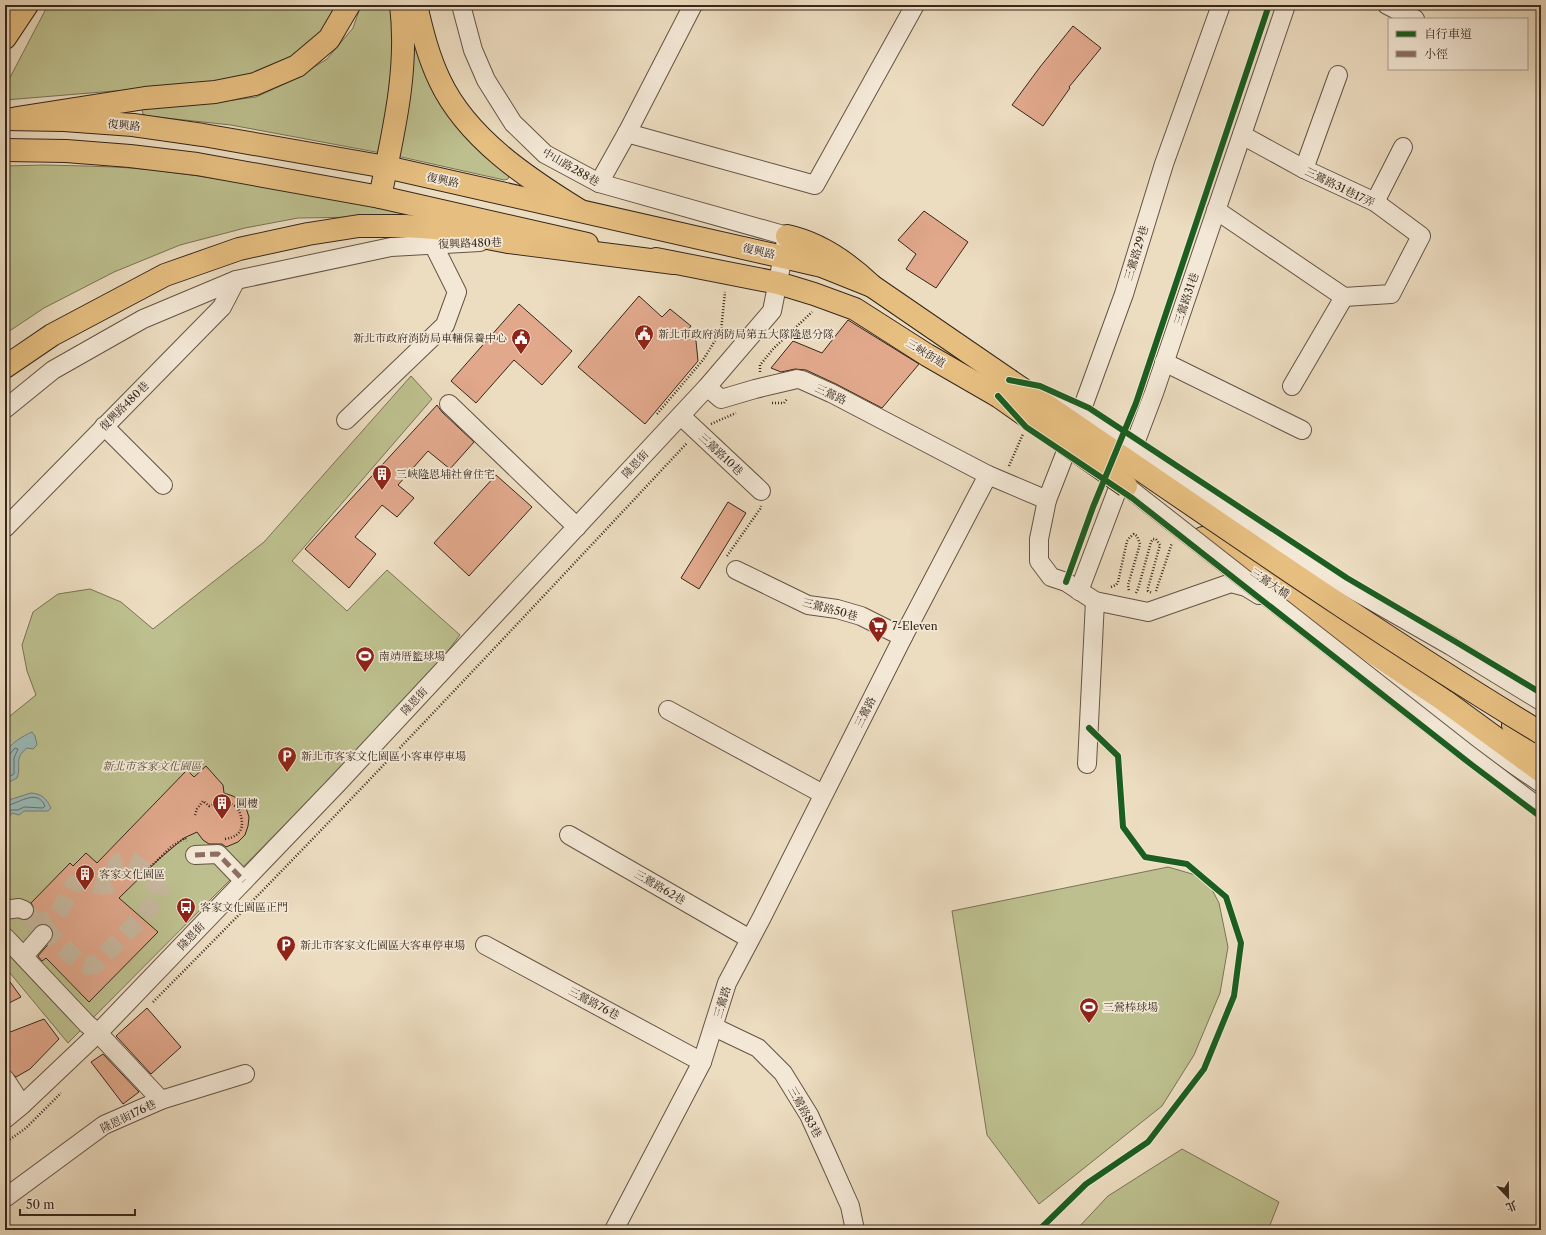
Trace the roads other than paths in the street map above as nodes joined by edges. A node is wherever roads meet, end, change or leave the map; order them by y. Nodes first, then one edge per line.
1 (20, 5) edge
2 (27, 5) edge
3 (349, 5) edge
4 (401, 5) edge
5 (416, 5) edge
6 (461, 5) edge
7 (694, 5) edge
8 (915, 5) edge
9 (1222, 5) edge
10 (1286, 5) edge
11 (1390, 6) edge
12 (1413, 18) edge
13 (5, 35) edge
14 (5, 38) edge
15 (1338, 75) dead end
16 (11, 119) edge
17 (628, 133) junction
18 (1242, 135) junction
19 (1403, 147) dead end
20 (5, 150) edge
21 (386, 167) junction
22 (1304, 169) junction
23 (599, 184) junction
24 (380, 197) junction
25 (1375, 202) junction
26 (579, 210) junction
27 (1216, 210) junction
28 (508, 242) junction
29 (433, 244) junction
30 (785, 246) junction
31 (674, 263) junction
32 (236, 280) junction
33 (778, 284) junction
34 (1344, 297) junction
35 (1164, 362) junction
36 (5, 367) edge
37 (1292, 386) dead end
38 (707, 388) junction
39 (1004, 388) junction
40 (449, 404) dead end
41 (5, 409) edge
42 (681, 416) junction
43 (346, 420) dead end
44 (104, 426) junction
45 (1302, 430) dead end
46 (995, 478) junction
47 (163, 485) dead end
48 (1126, 486) junction
49 (761, 491) road end
50 (1047, 500) junction
51 (577, 527) junction
52 (5, 528) edge
53 (736, 570) road end
54 (1082, 583) junction
55 (1095, 602) junction
56 (903, 637) junction
57 (1457, 682) junction
58 (1445, 701) junction
59 (1541, 701) edge
60 (668, 710) dead end
61 (1541, 733) edge
62 (1541, 746) edge
63 (1541, 758) edge
64 (1087, 764) dead end
65 (1541, 771) edge
66 (1541, 783) edge
67 (824, 794) junction
68 (1541, 809) edge
69 (569, 835) dead end
70 (195, 855) road end
71 (244, 881) junction
72 (5, 910) edge
73 (24, 910) tunnel mouth
74 (43, 934) tunnel mouth
75 (5, 937) edge
76 (750, 939) junction
77 (485, 945) dead end
78 (24, 956) junction
79 (714, 1027) junction
80 (98, 1033) junction
81 (702, 1062) junction
82 (245, 1074) dead end
83 (5, 1079) edge
84 (161, 1100) junction
85 (22, 1105) junction
86 (5, 1119) edge
87 (5, 1198) edge
88 (614, 1230) edge
89 (855, 1230) edge

1 - 13 main road
2 - 14 main road
3 - 16 main road
4 - 21 main road
5 - 26 main road
6 - 23 street, 中山路288巷
7 - 17 street
8 - 17 street
9 - 50 street, 三鶯路29巷
10 - 18 street, 三鶯路31巷
11 - 12 street
15 - 22 street
16 - 21 main road, 復興路
17 - 23 street
18 - 22 street, 三鶯路31巷17弄
18 - 27 street, 三鶯路31巷
19 - 25 street
20 - 24 main road
21 - 24 main road
21 - 26 main road, 復興路
22 - 25 street, 三鶯路31巷17弄
23 - 30 street, 中山路288巷
24 - 31 main road
25 - 34 street, 三鶯路31巷17弄
26 - 30 main road, 復興路
27 - 34 street
27 - 35 street, 三鶯路31巷
28 - 29 street, 復興路480巷
28 - 31 main road
28 - 36 main road
29 - 32 street, 復興路480巷
29 - 43 street, 復興路480巷
30 - 33 street, 隆恩街
30 - 39 main road, 復興路
31 - 33 main road
32 - 41 street, 復興路480巷
32 - 44 street, 復興路480巷
33 - 38 street, 隆恩街
33 - 39 main road, 三峽街道
34 - 37 street
35 - 45 street
35 - 54 street, 三鶯路31巷
38 - 42 street, 隆恩街
38 - 46 street, 三鶯路
39 - 48 main road, 三鶯大橋, bridge
39 - 57 main road, 三鶯大橋, bridge
39 - 59 street, bridge
40 - 51 street
42 - 49 street, 三鶯路10巷
42 - 51 street, 隆恩街
44 - 47 street
44 - 52 street, 復興路480巷
46 - 50 street
46 - 56 street, 三鶯路
48 - 58 main road, 三鶯大橋, bridge
48 - 68 street, bridge
50 - 54 street
51 - 71 street, 隆恩街
53 - 56 street, 三鶯路50巷
54 - 55 street
55 - 64 street
55 - 66 street
56 - 67 street, 三鶯路
57 - 61 main road, 三鶯大橋, bridge
57 - 62 main road, bridge
58 - 63 main road
58 - 65 main road, 三鶯大橋
60 - 67 street
67 - 76 street, 三鶯路
69 - 76 street, 三鶯路62巷
70 - 71 street
71 - 80 street, 隆恩街
72 - 73 street
74 - 78 street
75 - 78 street
76 - 79 street, 三鶯路
77 - 81 street, 三鶯路76巷
78 - 80 street
79 - 81 street, 三鶯路
79 - 89 street, 三鶯路83巷
80 - 84 street
80 - 85 street, 隆恩街
81 - 88 street, 三鶯路
82 - 84 street, 隆恩街176巷
83 - 85 street
84 - 87 street, 隆恩街176巷
85 - 86 street, 隆恩街

